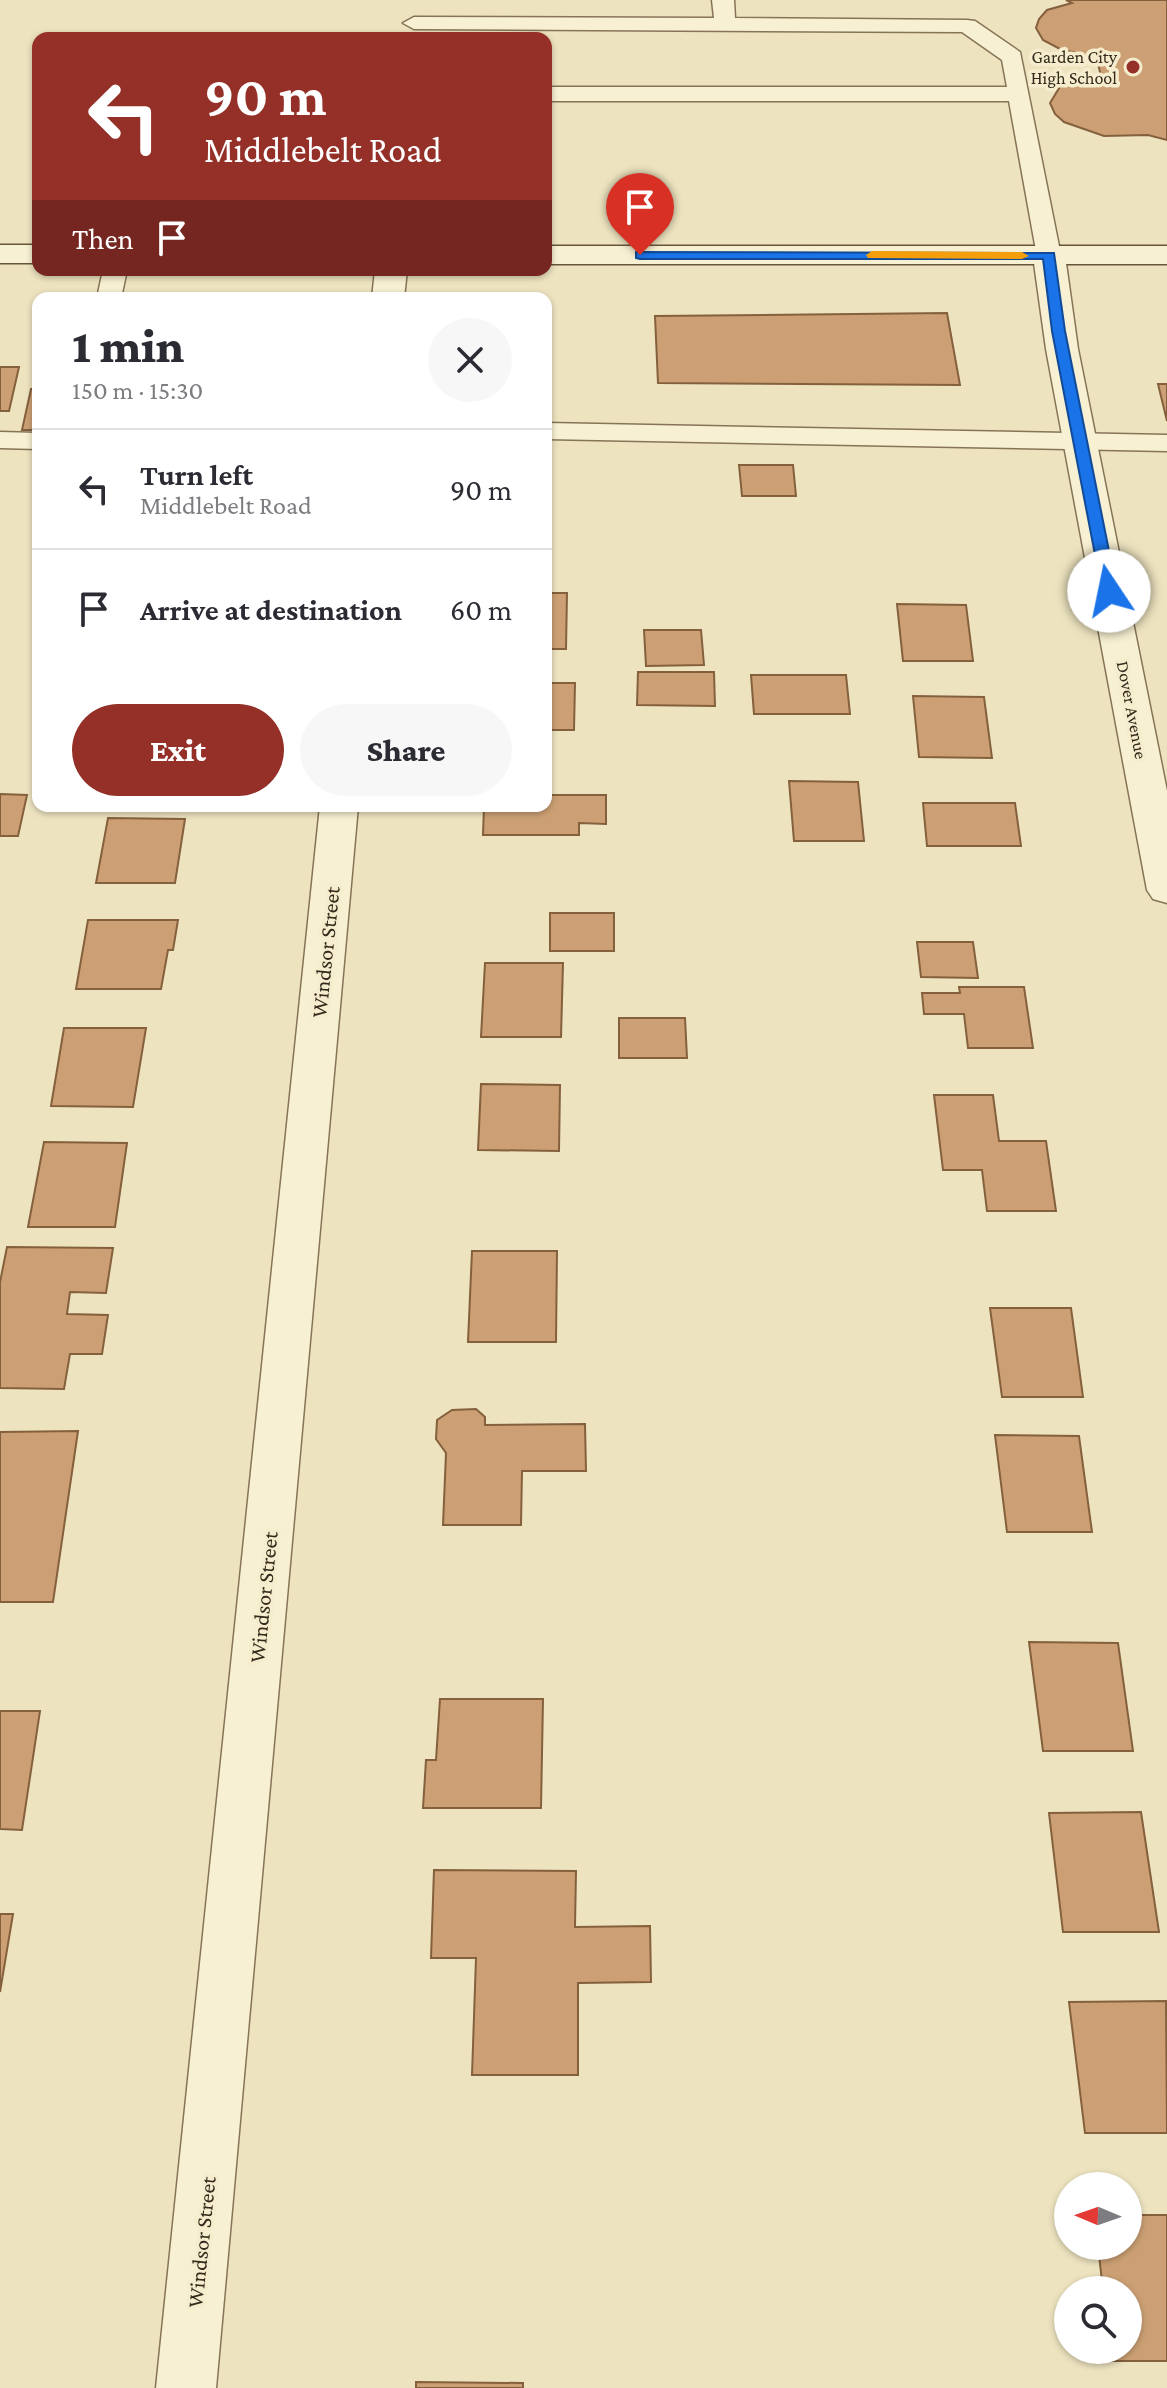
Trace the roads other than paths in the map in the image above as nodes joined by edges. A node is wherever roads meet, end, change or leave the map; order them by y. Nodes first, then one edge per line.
1 (416, 0) edge
2 (723, 0) edge
3 (725, 24) junction
4 (413, 31) edge
5 (552, 94) edge
6 (1019, 94) junction
7 (0, 254) edge
8 (32, 254) edge
9 (552, 255) edge
10 (1167, 255) edge
11 (1049, 256) junction
12 (552, 431) edge
13 (0, 440) edge
14 (32, 441) edge
15 (1080, 442) junction
16 (1167, 443) edge
17 (338, 812) edge
18 (1167, 890) edge
19 (186, 2388) edge

1 - 4 lane
2 - 3 lane
3 - 4 lane
3 - 6 lane, Dover Avenue
5 - 6 lane
6 - 11 lane, Dover Avenue
7 - 8 street
9 - 11 street
10 - 11 street
11 - 15 street, Dover Avenue
12 - 15 lane
13 - 14 lane
15 - 16 lane
15 - 18 street, Dover Avenue
17 - 19 street, Windsor Street

